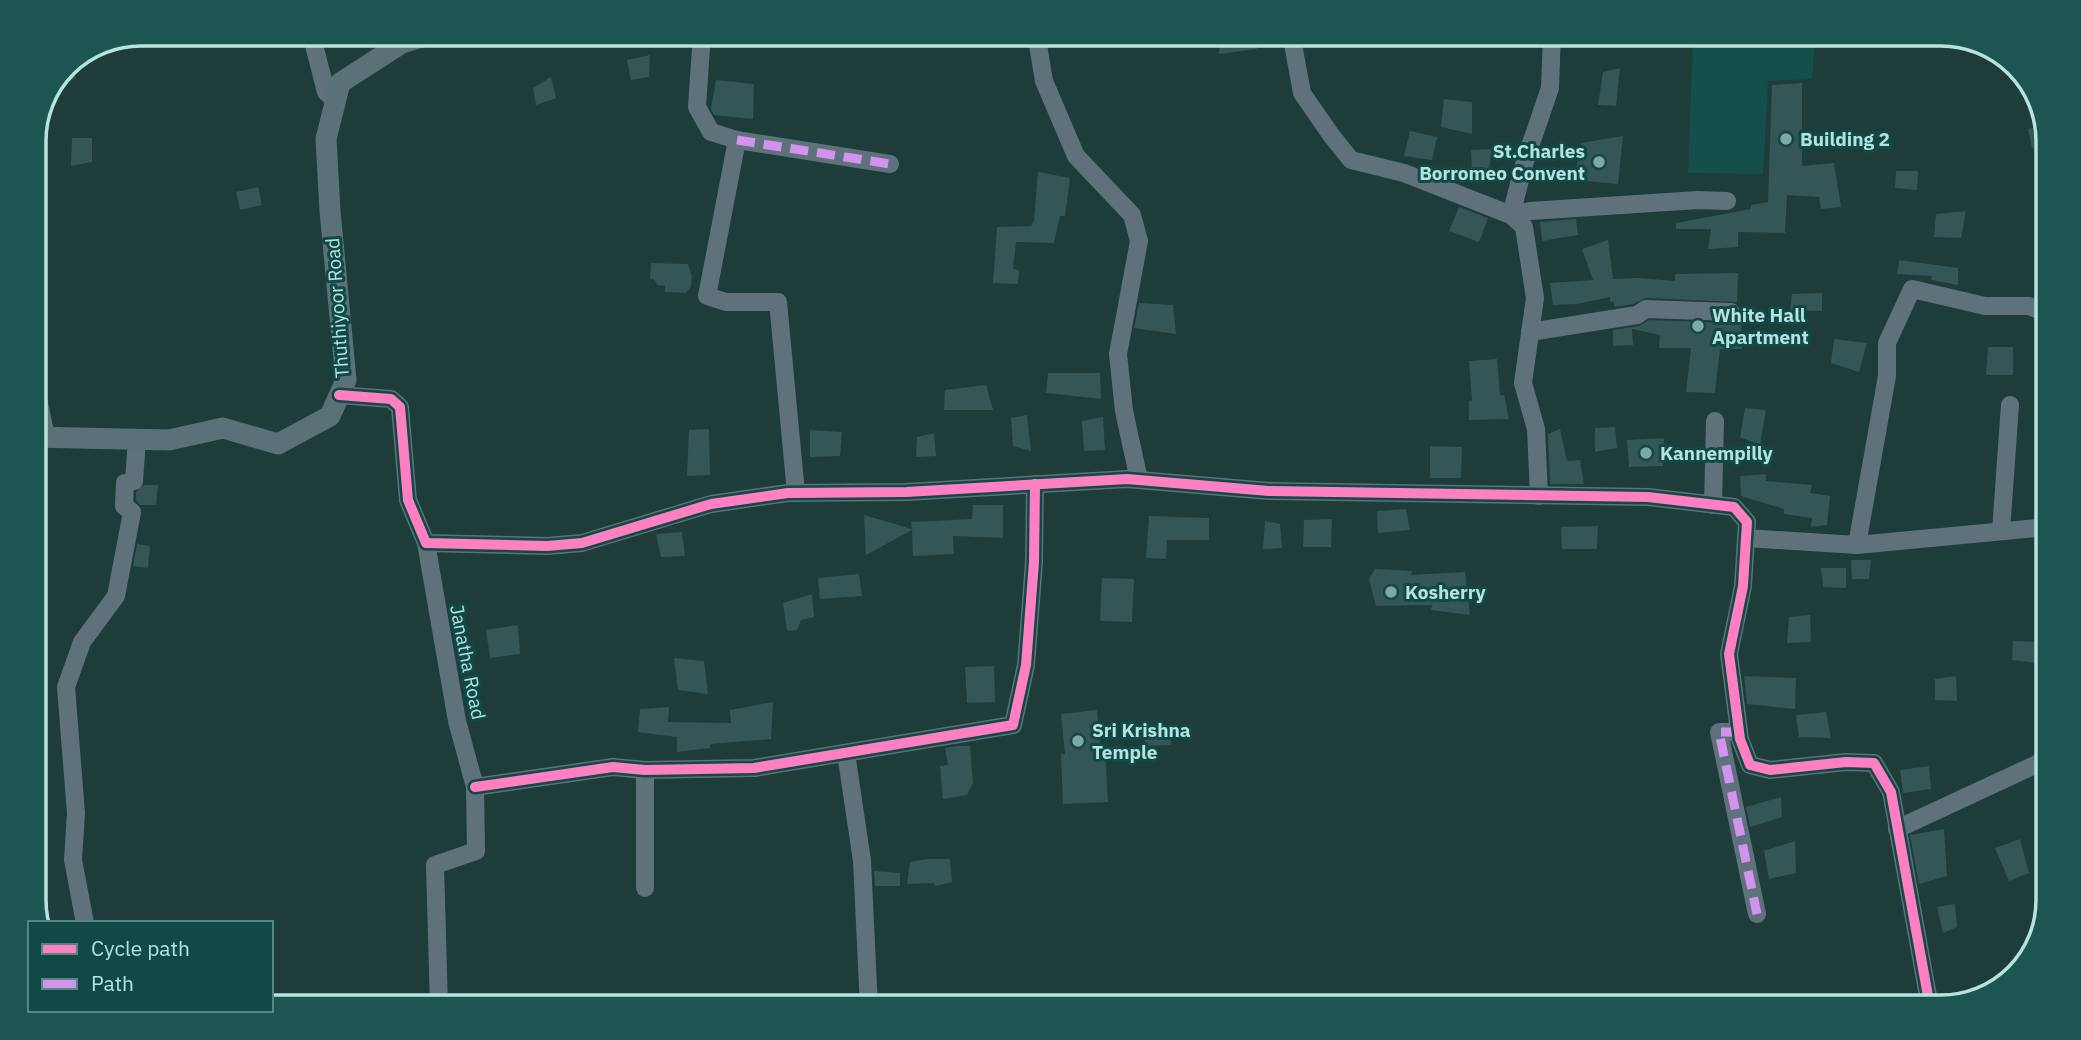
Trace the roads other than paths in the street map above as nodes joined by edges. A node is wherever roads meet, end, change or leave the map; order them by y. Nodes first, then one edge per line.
1 (314, 45) edge
2 (399, 45) edge
3 (701, 45) edge
4 (1037, 45) edge
5 (1293, 45) edge
6 (1552, 45) edge
7 (335, 101) junction
8 (737, 140) junction
9 (890, 164) dead end
10 (1727, 201) dead end
11 (1511, 215) junction
12 (2035, 309) edge
13 (1731, 312) dead end
14 (1531, 332) junction
15 (340, 395) junction
16 (2010, 405) dead end
17 (1715, 421) dead end
18 (46, 437) edge
19 (137, 439) junction
20 (1139, 480) junction
21 (1035, 484) junction
22 (796, 493) junction
23 (1539, 496) junction
24 (1713, 505) junction
25 (2036, 528) edge
26 (2001, 531) junction
27 (1746, 538) junction
28 (426, 543) junction
29 (1857, 545) junction
30 (1739, 732) junction
31 (846, 753) junction
32 (2036, 764) edge
33 (645, 770) junction
34 (475, 787) junction
35 (1897, 829) junction
36 (645, 888) dead end
37 (1757, 914) dead end
38 (85, 921) edge
39 (439, 995) edge
40 (868, 995) edge
41 (1928, 995) edge

1 - 7 street
2 - 7 main road, Thuthiyoor Road
3 - 8 street
4 - 20 street
5 - 11 street
6 - 11 street
7 - 15 main road, Thuthiyoor Road
8 - 9 street
8 - 22 street
10 - 11 street
11 - 14 street
12 - 29 street
13 - 14 street
14 - 23 street
15 - 19 main road, Thuthiyoor Road
15 - 28 street, Janatha Road
16 - 26 street
17 - 24 street
18 - 19 main road, Thuthiyoor Road
19 - 38 street
20 - 21 street
20 - 23 street
21 - 22 street
21 - 31 street
22 - 28 street
23 - 24 street
24 - 27 street
25 - 26 street
26 - 29 street
27 - 29 street
27 - 30 street
28 - 34 street, Janatha Road
30 - 35 street
30 - 37 street
31 - 33 street
31 - 40 street
32 - 35 street
33 - 34 street
33 - 36 street
34 - 39 street, Janatha Road
35 - 41 street

